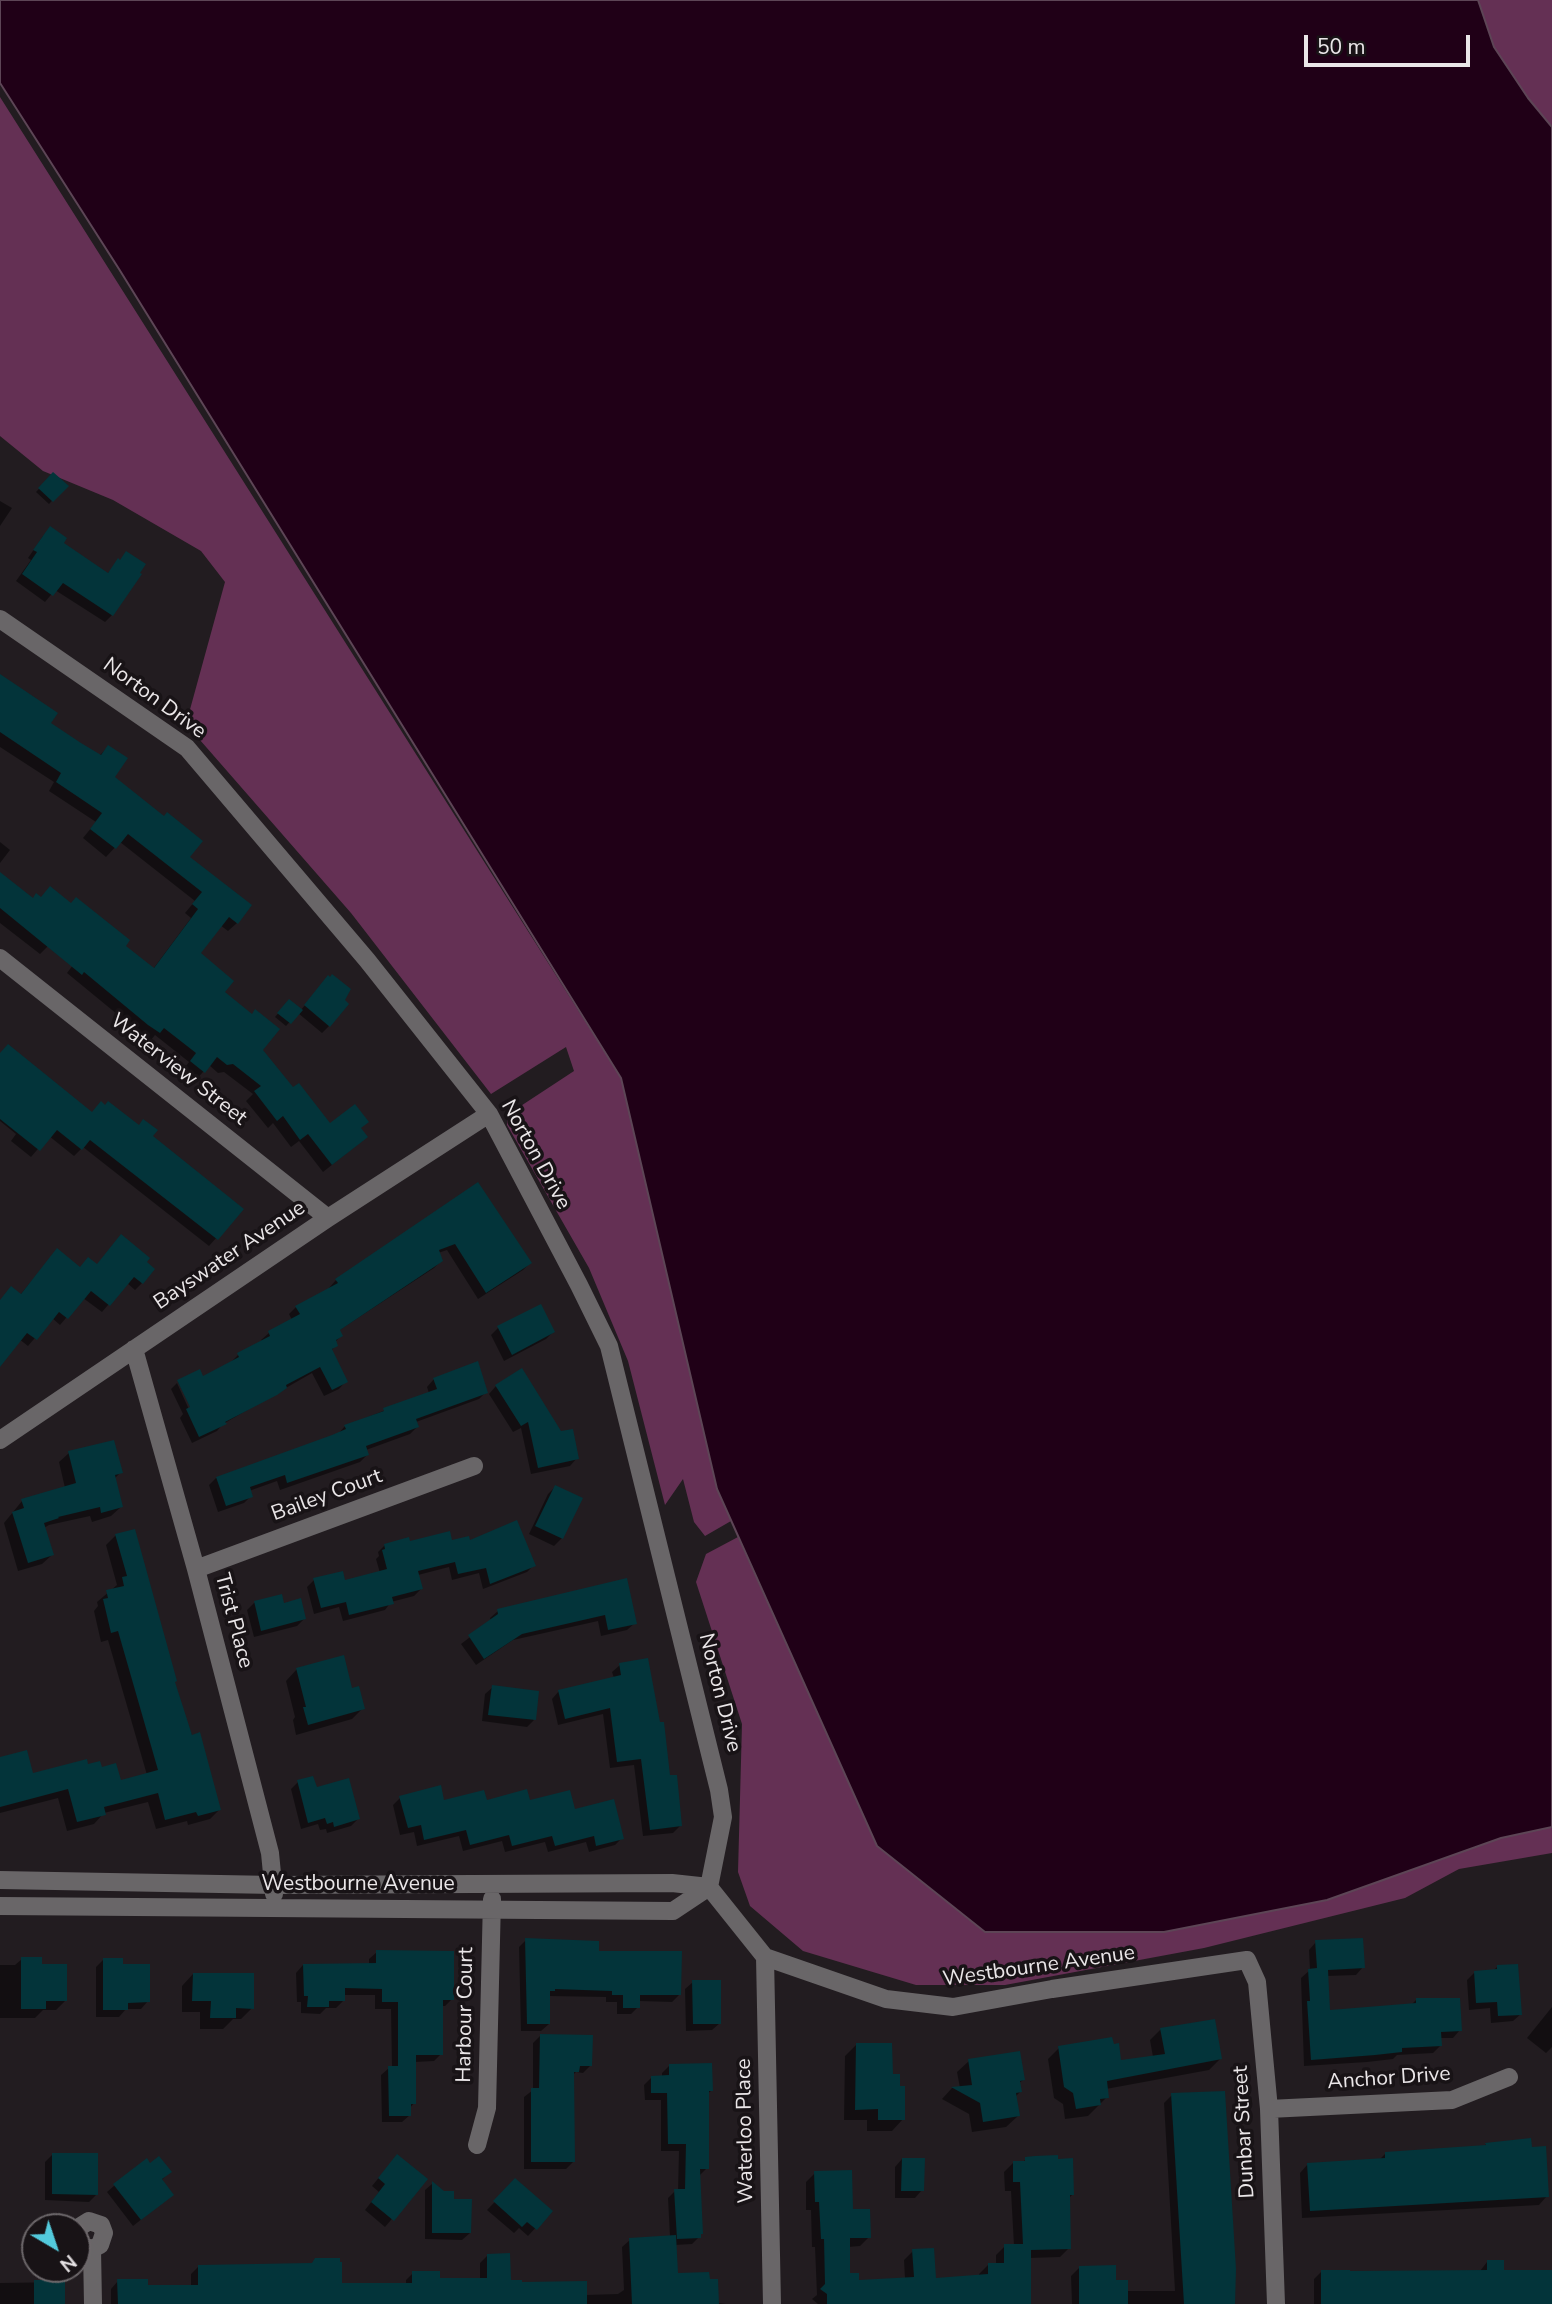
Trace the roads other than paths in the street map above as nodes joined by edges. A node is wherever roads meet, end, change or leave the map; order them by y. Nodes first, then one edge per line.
1 (0, 619) edge
2 (0, 958) edge
3 (489, 1114) junction
4 (328, 1218) junction
5 (134, 1349) junction
6 (0, 1440) edge
7 (474, 1466) dead end
8 (196, 1569) junction
9 (0, 1880) edge
10 (275, 1885) junction
11 (493, 1885) junction
12 (709, 1887) junction
13 (0, 1906) edge
14 (274, 1907) junction
15 (492, 1908) junction
16 (765, 1957) junction
17 (1247, 1960) joint
18 (1509, 2077) dead end
19 (1269, 2109) junction
20 (477, 2145) dead end
21 (91, 2221) edge
22 (92, 2249) joint
23 (93, 2304) edge
24 (772, 2304) edge
25 (1276, 2304) edge

1 - 3 street, Norton Drive
2 - 4 street, Waterview Street
3 - 4 street, Bayswater Avenue
3 - 12 street, Norton Drive
4 - 5 street, Bayswater Avenue
5 - 6 street, Bayswater Avenue
5 - 8 street, Trist Place
7 - 8 street, Bailey Court
8 - 10 street, Trist Place
9 - 10 street, Westbourne Avenue
10 - 11 street, Westbourne Avenue
10 - 14 street, Trist Place
11 - 12 street, Westbourne Avenue
11 - 15 street, Harbour Court
12 - 15 street, Westbourne Avenue
12 - 16 street
13 - 14 street, Westbourne Avenue
14 - 15 street, Westbourne Avenue
15 - 20 street, Harbour Court
16 - 17 street, Westbourne Avenue
16 - 24 street, Waterloo Place
17 - 19 street, Dunbar Street
18 - 19 street, Anchor Drive
19 - 25 street, Dunbar Street
21 - 22 street
22 - 23 street

